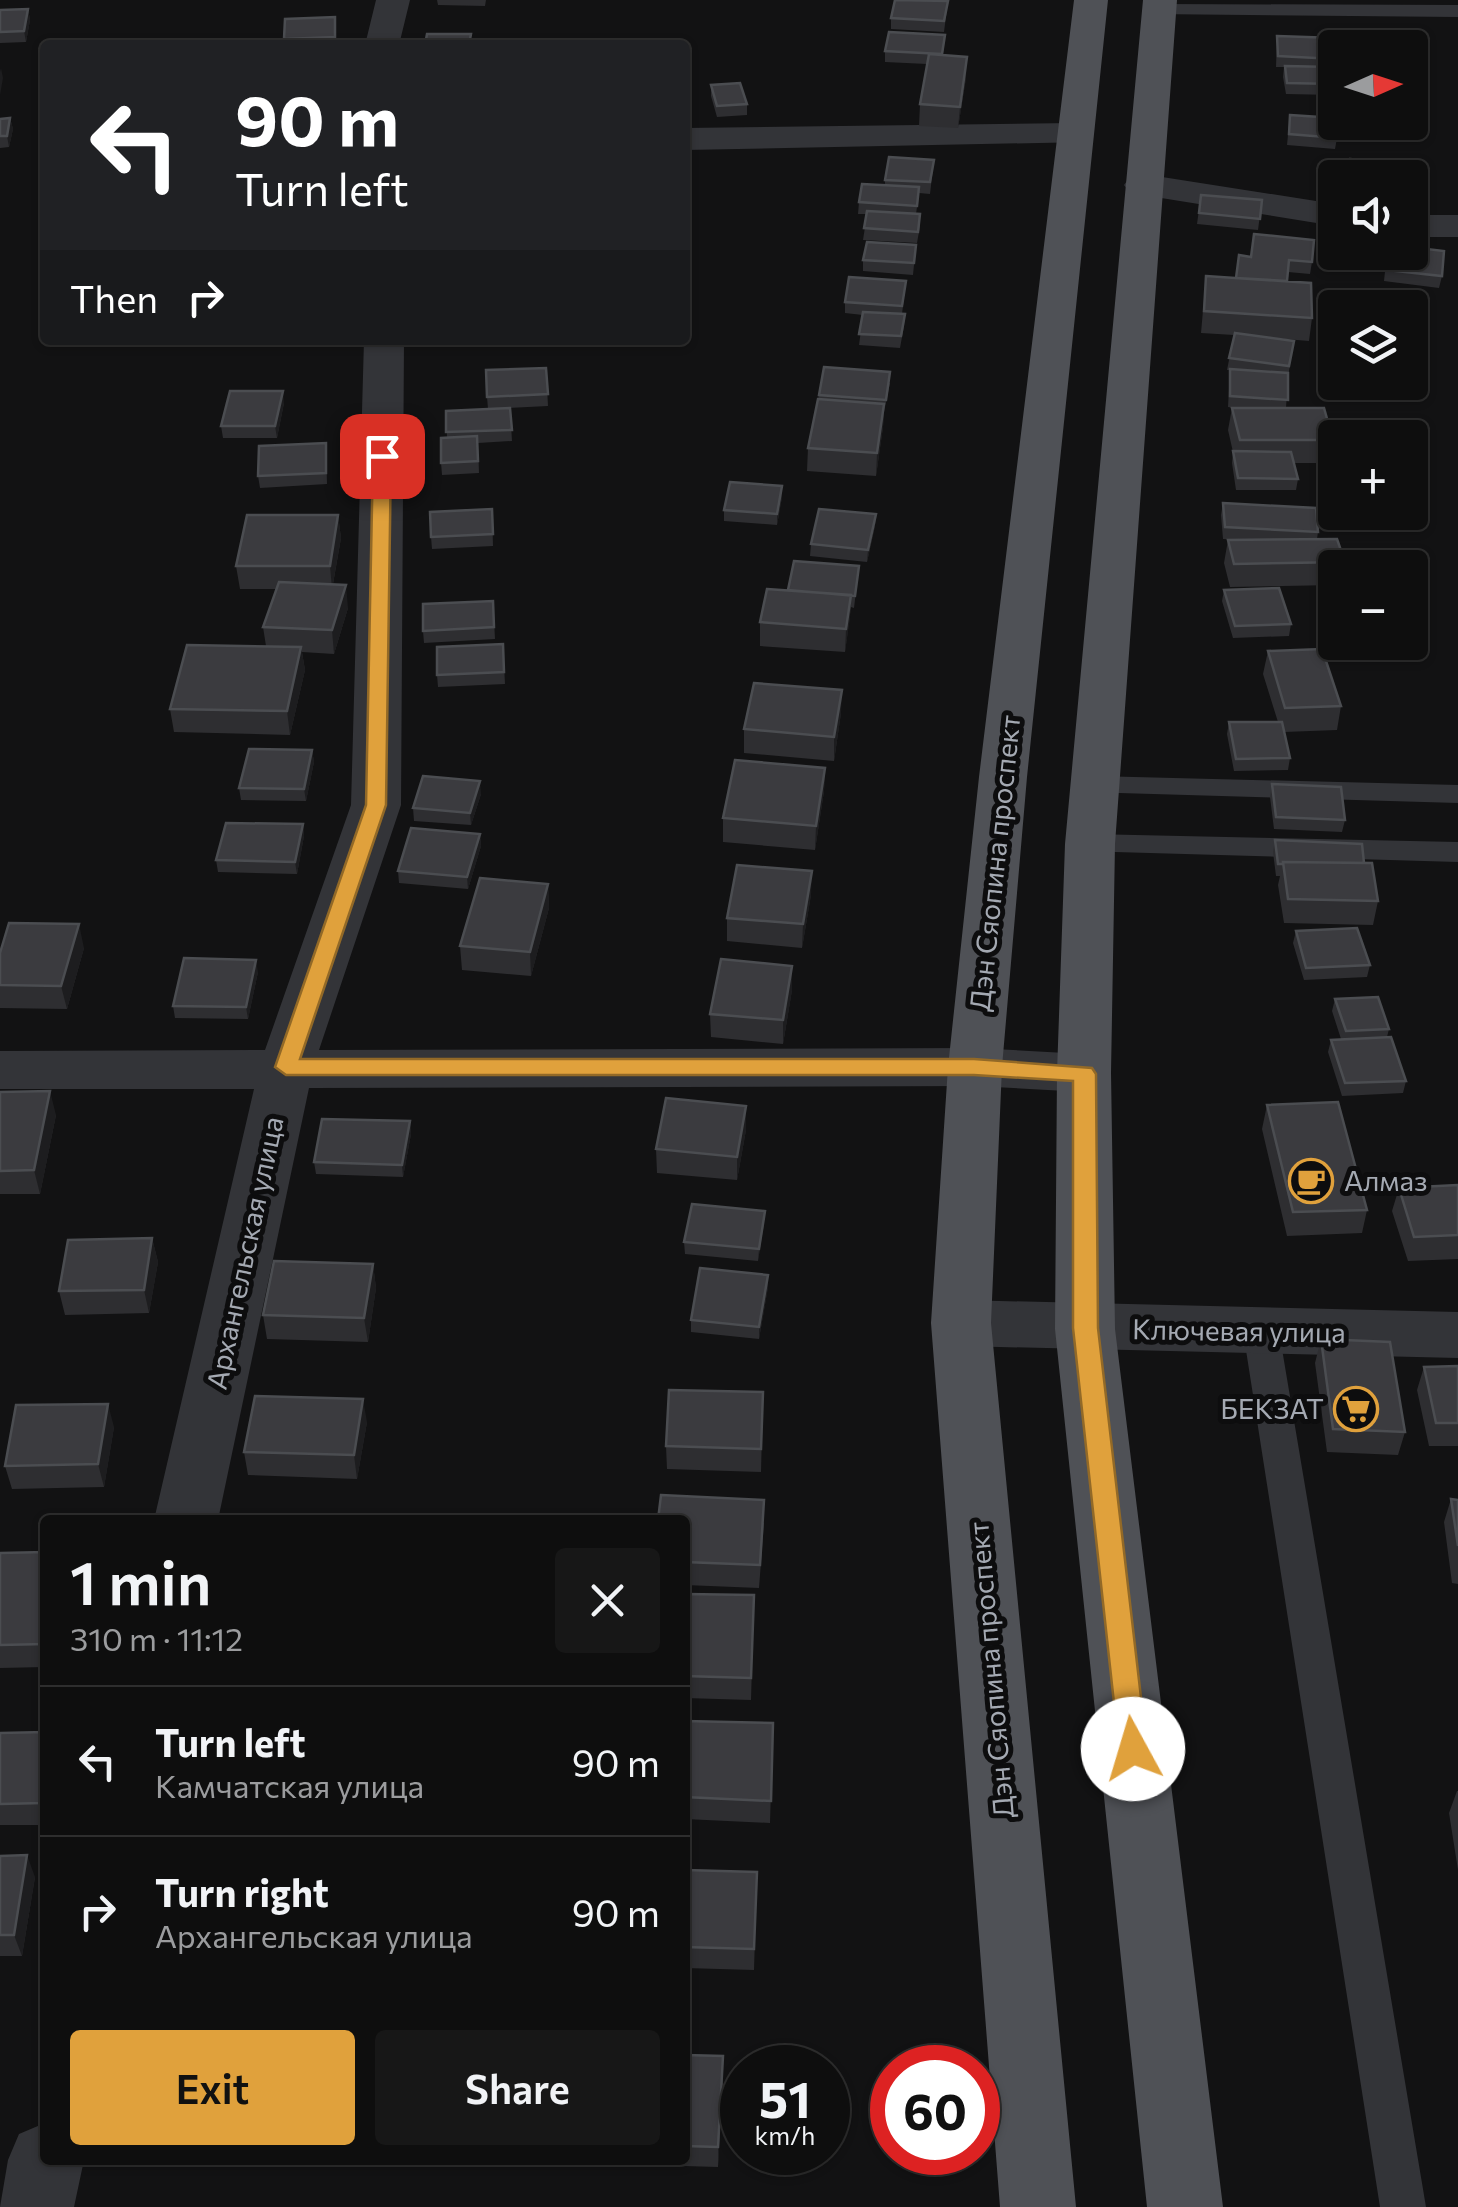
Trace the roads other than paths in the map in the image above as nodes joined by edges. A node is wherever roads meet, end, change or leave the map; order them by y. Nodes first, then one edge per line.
1 (393, 0) edge
2 (1092, 0) edge
3 (1160, 5) edge
4 (1458, 11) edge
5 (383, 40) edge
6 (1073, 134) junction
7 (690, 139) edge
8 (1142, 184) junction
9 (1318, 212) edge
10 (1428, 226) edge
11 (1458, 226) edge
12 (384, 345) edge
13 (1094, 786) junction
14 (1458, 794) edge
15 (1090, 844) junction
16 (1458, 852) edge
17 (286, 1067) junction
18 (974, 1067) junction
19 (0, 1070) edge
20 (1084, 1074) junction
21 (961, 1324) junction
22 (1086, 1328) junction
23 (1261, 1331) junction
24 (1458, 1335) edge
25 (187, 1515) edge
26 (45, 2165) edge
27 (36, 2207) edge
28 (1038, 2207) edge
29 (1185, 2207) edge
30 (1403, 2207) edge

1 - 5 street
2 - 6 main road, Дэн Сяопина проспект
3 - 4 lane
3 - 8 main road
6 - 7 street
6 - 18 main road, Дэн Сяопина проспект
8 - 9 street
8 - 13 main road
10 - 11 street
12 - 17 street, Архангельская улица
13 - 14 lane
13 - 15 main road
15 - 16 lane
15 - 20 main road
17 - 18 street
17 - 19 street
17 - 25 street, Архангельская улица
18 - 20 street
18 - 21 main road, Дэн Сяопина проспект
20 - 22 main road
21 - 22 street, Ключевая улица
21 - 28 main road, Дэн Сяопина проспект
22 - 23 street, Ключевая улица
22 - 29 main road
23 - 24 street, Ключевая улица
23 - 30 lane
26 - 27 street

